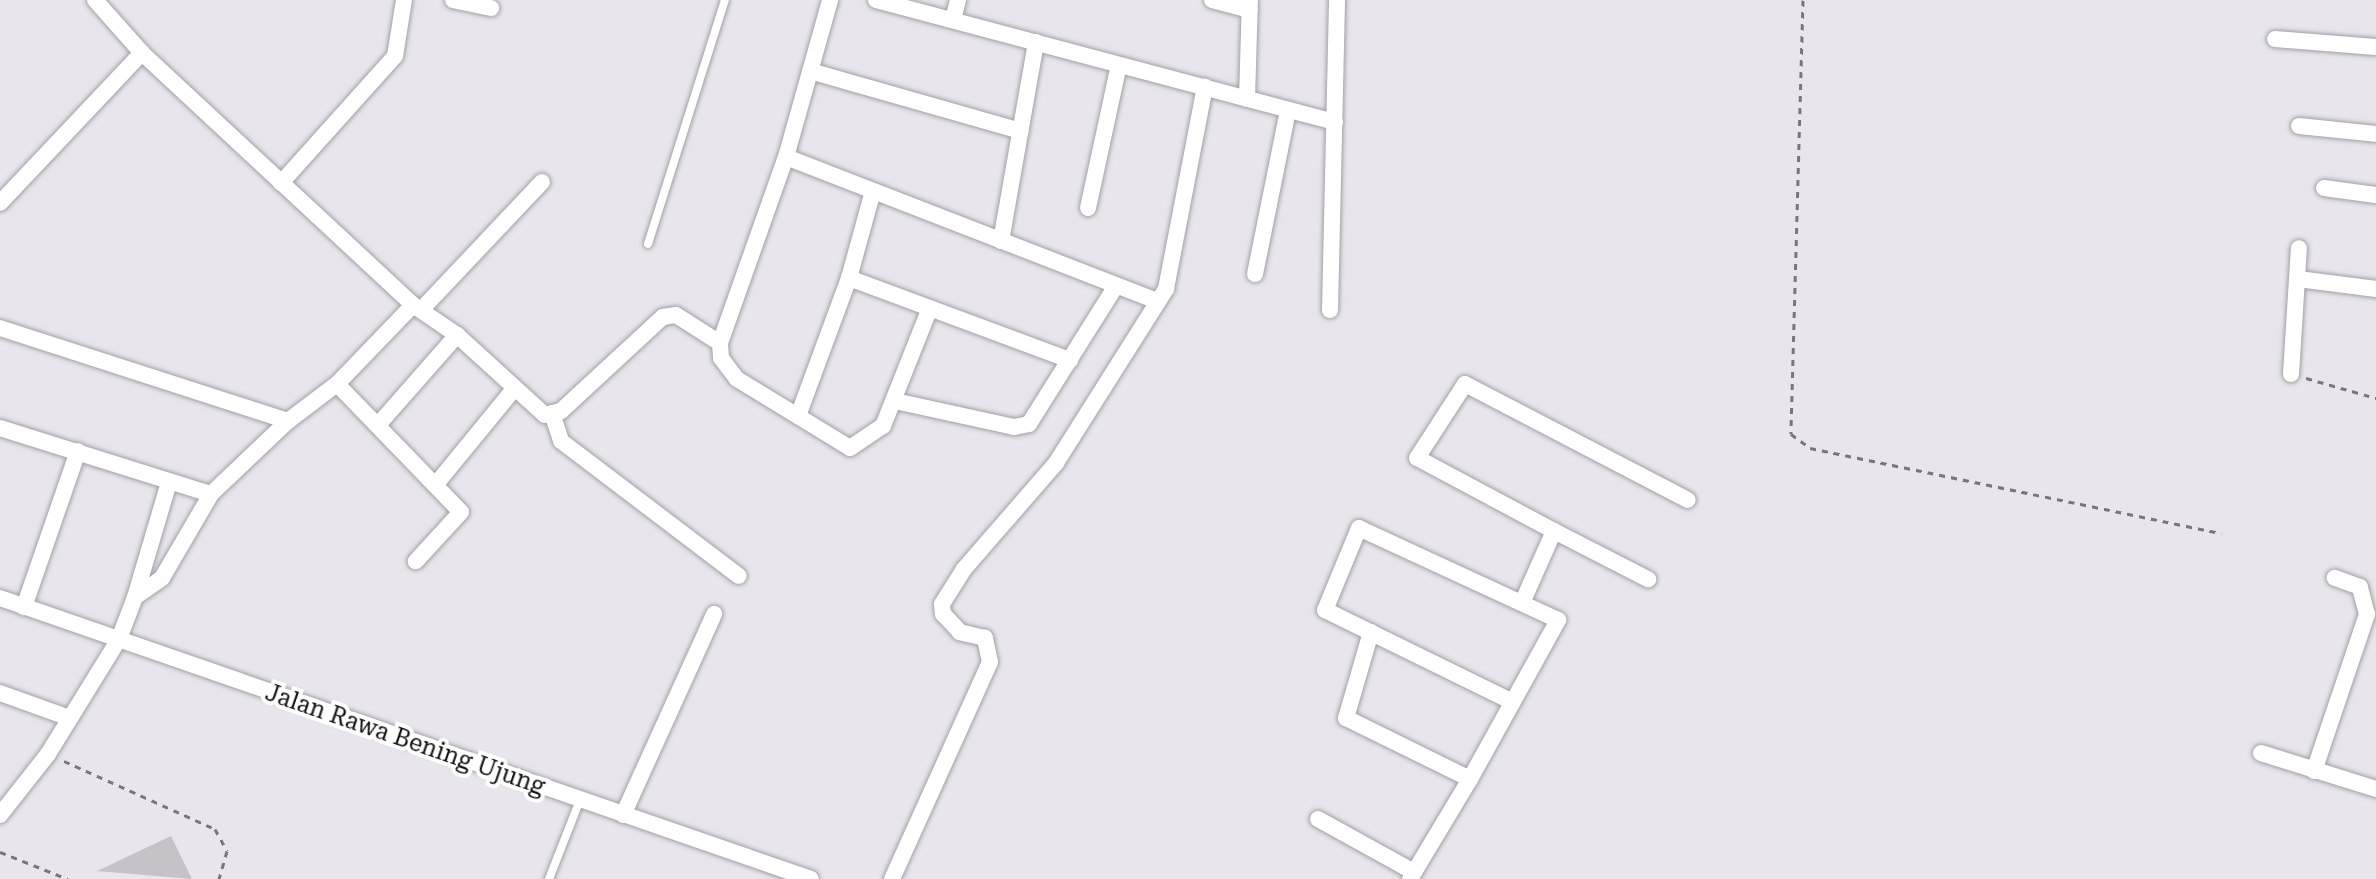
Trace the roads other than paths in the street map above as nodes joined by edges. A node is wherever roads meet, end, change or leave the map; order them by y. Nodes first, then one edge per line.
1 (95, 0) edge
2 (404, 0) edge
3 (453, 0) edge
4 (725, 0) edge
5 (830, 0) edge
6 (876, 0) edge
7 (958, 0) edge
8 (1212, 0) edge
9 (1337, 0) edge
10 (1250, 5) edge
11 (491, 8) dead end
12 (953, 20) junction
13 (2275, 39) dead end
14 (1036, 42) junction
15 (2376, 47) edge
16 (142, 53) junction
17 (1119, 65) junction
18 (810, 71) junction
19 (1205, 87) junction
20 (1247, 99) junction
21 (1288, 110) junction
22 (1335, 122) junction
23 (2299, 126) dead end
24 (1021, 131) junction
25 (2376, 134) edge
26 (786, 157) junction
27 (542, 182) dead end
28 (281, 183) junction
29 (2324, 188) dead end
30 (873, 191) junction
31 (4, 192) edge
32 (2376, 195) edge
33 (1088, 208) dead end
34 (1001, 241) junction
35 (648, 244) dead end
36 (2299, 248) dead end
37 (1255, 274) dead end
38 (849, 278) junction
39 (2298, 279) junction
40 (1116, 286) junction
41 (2376, 289) edge
42 (1157, 301) junction
43 (417, 308) junction
44 (930, 308) junction
45 (1330, 310) dead end
46 (0, 328) edge
47 (457, 335) junction
48 (720, 343) junction
49 (1070, 360) junction
50 (2291, 374) road end
51 (337, 384) junction
52 (514, 389) junction
53 (895, 401) junction
54 (552, 413) junction
55 (798, 416) junction
56 (288, 421) junction
57 (378, 425) junction
58 (0, 428) edge
59 (78, 451) junction
60 (169, 482) junction
61 (437, 483) junction
62 (211, 494) junction
63 (1688, 500) dead end
64 (1554, 531) junction
65 (416, 561) dead end
66 (739, 576) dead end
67 (2335, 578) dead end
68 (1648, 579) dead end
69 (135, 597) junction
70 (0, 598) edge
71 (1522, 603) junction
72 (24, 607) junction
73 (714, 614) dead end
74 (1371, 632) junction
75 (119, 639) junction
76 (0, 693) edge
77 (1513, 702) junction
78 (67, 717) junction
79 (2261, 753) dead end
80 (2314, 771) junction
81 (1470, 779) junction
82 (2376, 789) edge
83 (580, 800) junction
84 (0, 815) edge
85 (623, 815) junction
86 (1318, 819) dead end
87 (1412, 876) edge
88 (549, 879) edge
89 (811, 879) edge
90 (892, 879) edge

1 - 16 street
2 - 28 street
3 - 11 street
4 - 35 lane
5 - 18 street
6 - 12 street
7 - 12 street
8 - 10 street
9 - 22 street
10 - 20 street
12 - 14 street
13 - 15 street
14 - 17 street
14 - 24 street
16 - 28 street
16 - 31 street
17 - 19 street
17 - 33 street
18 - 24 street
18 - 26 street
19 - 20 street
19 - 42 street
20 - 21 street
21 - 22 street
21 - 37 street
22 - 45 street
23 - 25 street
24 - 34 street
26 - 30 street
26 - 48 street
27 - 43 street
28 - 43 street
29 - 32 street
30 - 34 street
30 - 38 street
34 - 40 street
36 - 39 street
38 - 44 street
38 - 55 street
39 - 41 street
39 - 50 street
40 - 42 street
40 - 49 street
42 - 90 street
43 - 47 street
43 - 51 street
44 - 49 street
44 - 53 street
46 - 56 street
47 - 52 street
47 - 57 street
48 - 54 street
48 - 55 street
49 - 53 street
51 - 56 street
51 - 57 street
52 - 54 street
52 - 61 street
53 - 55 street
54 - 66 street
56 - 62 street
57 - 61 street
58 - 59 street
59 - 60 street
59 - 72 street
60 - 62 street
60 - 69 street
61 - 65 street
62 - 69 street
63 - 64 street
64 - 68 street
64 - 71 street
67 - 80 street
69 - 75 street
70 - 72 street, Jalan Rawa Bening Ujung
71 - 74 street
71 - 77 street
72 - 75 street, Jalan Rawa Bening Ujung
73 - 85 street
74 - 77 street
74 - 81 street
75 - 78 street
75 - 83 street, Jalan Rawa Bening Ujung
76 - 78 street
77 - 81 street
78 - 84 street
79 - 80 street
80 - 82 street
81 - 87 street
83 - 85 street, Jalan Rawa Bening Ujung
83 - 88 lane
85 - 89 street, Jalan Rawa Bening Ujung
86 - 87 street

